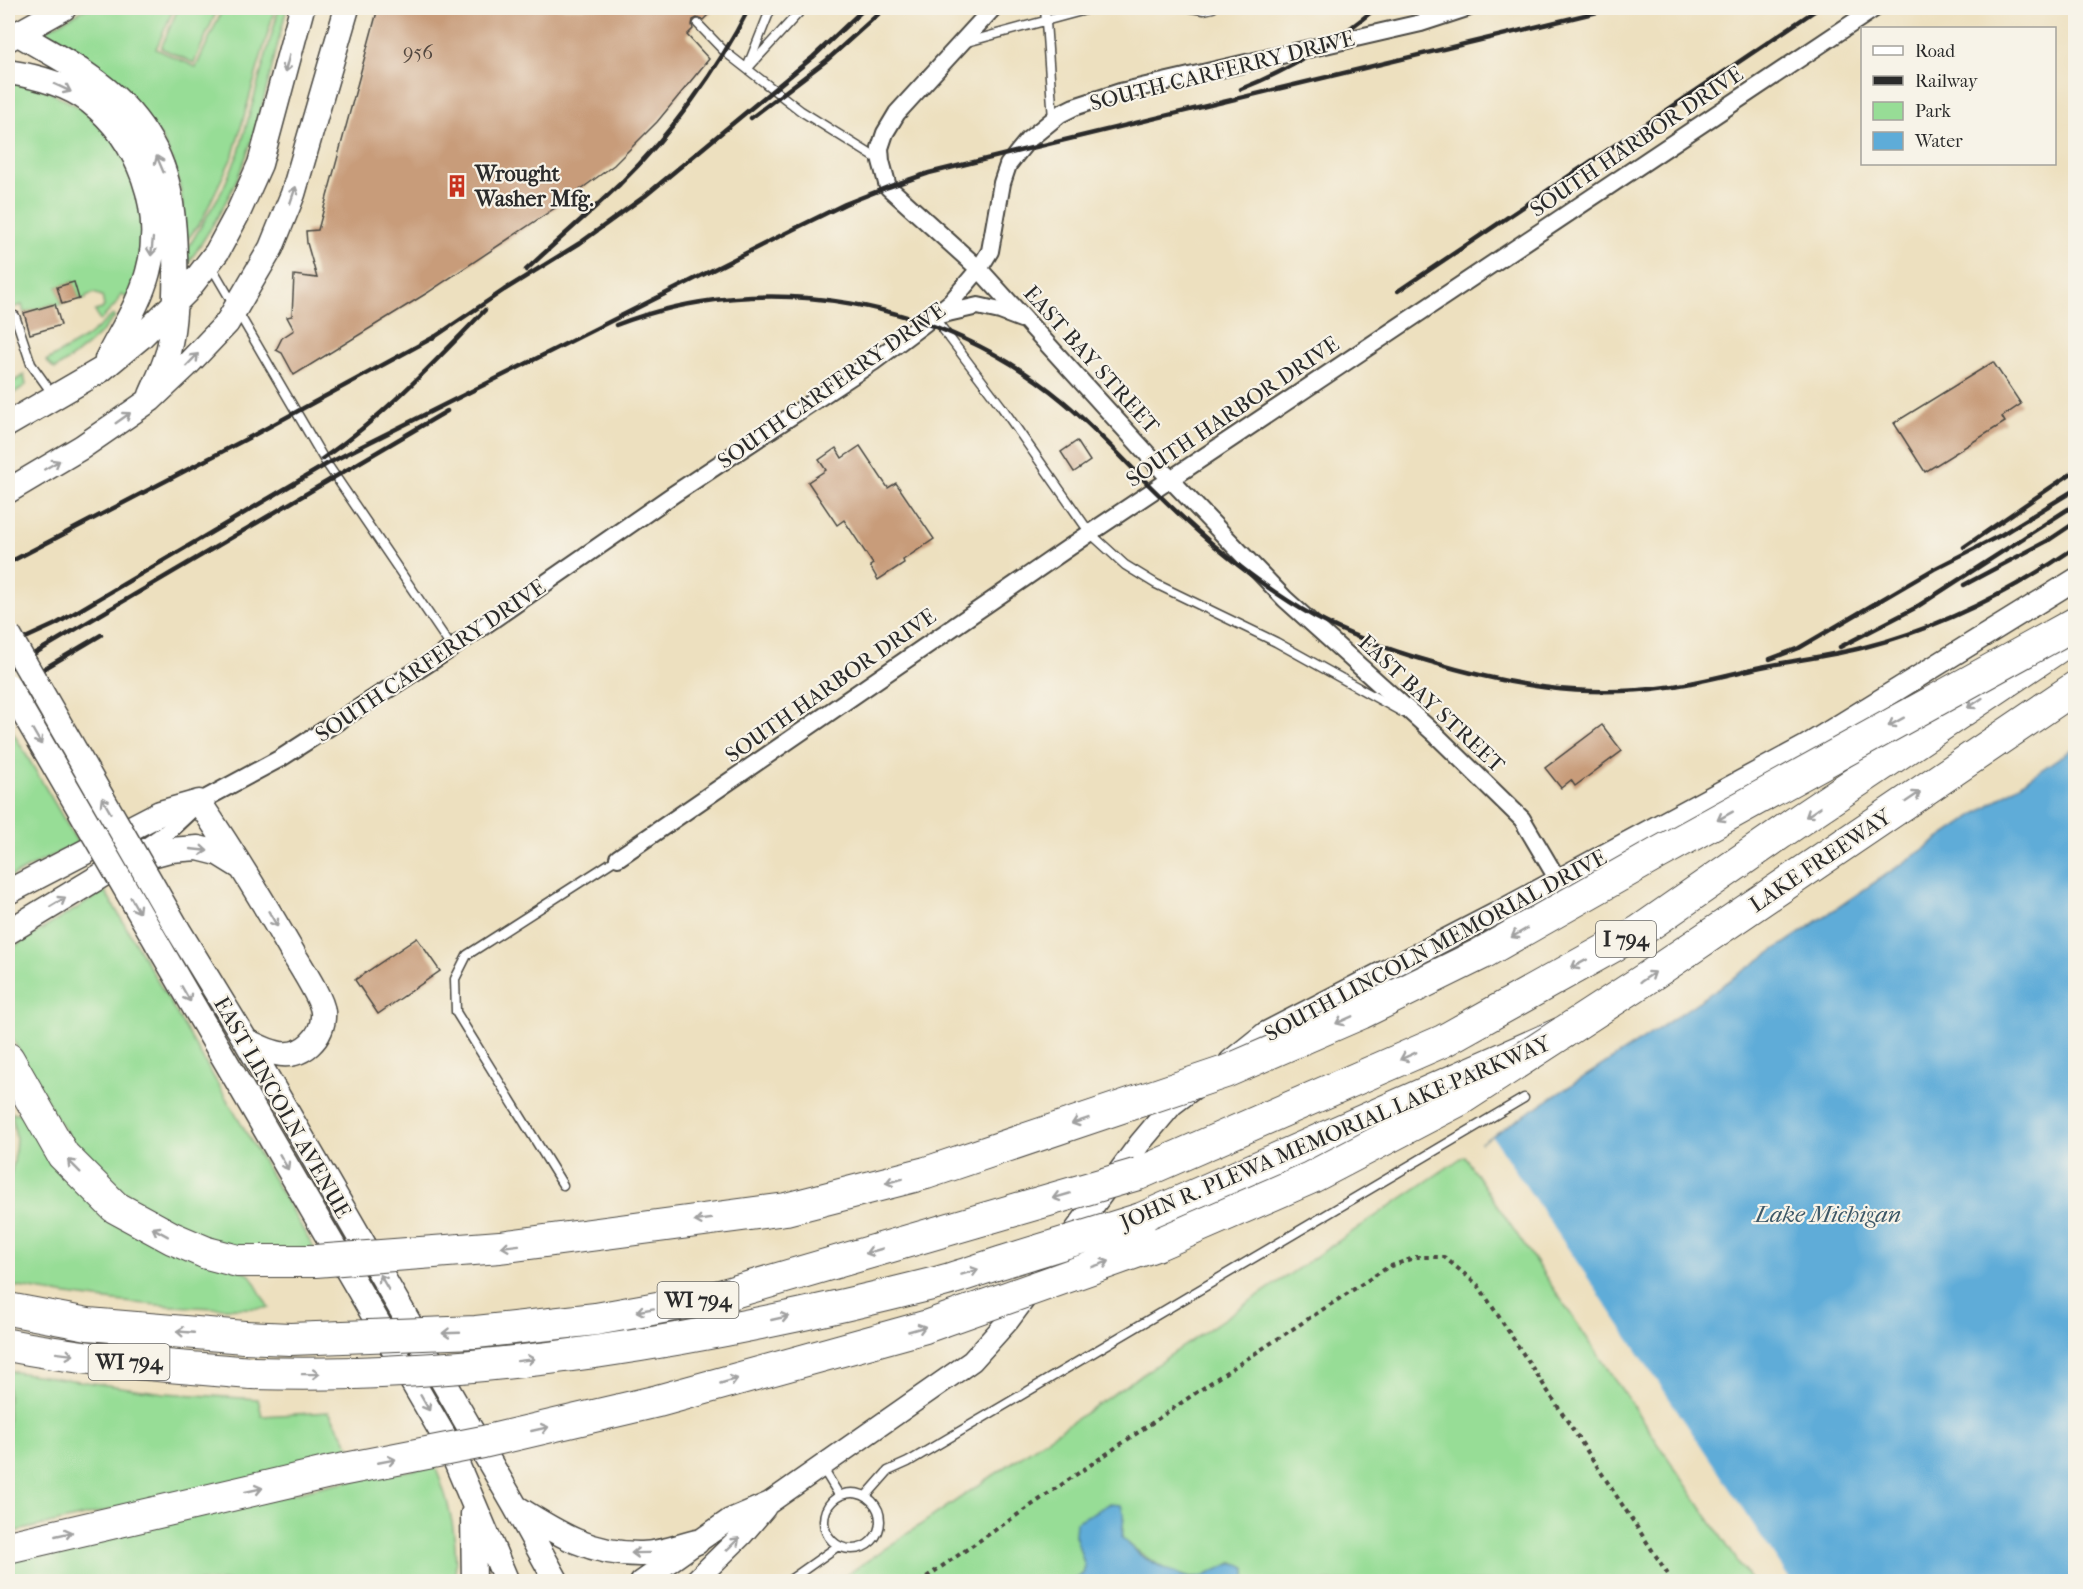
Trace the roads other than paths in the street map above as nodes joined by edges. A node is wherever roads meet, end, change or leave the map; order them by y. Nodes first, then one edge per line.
1 (64, 8) edge
2 (302, 8) edge
3 (347, 8) edge
4 (771, 8) edge
5 (803, 8) edge
6 (993, 8) edge
7 (1045, 8) edge
8 (1093, 8) edge
9 (1191, 8) edge
10 (1213, 8) edge
11 (1467, 8) edge
12 (1875, 8) edge
13 (1046, 21) junction
14 (698, 24) dead end
15 (11, 35) edge
16 (961, 44) junction
17 (747, 69) junction
18 (8, 72) edge
19 (1053, 120) junction
20 (881, 161) junction
21 (209, 262) junction
22 (979, 269) junction
23 (174, 304) junction
24 (236, 309) junction
25 (15, 316) dead end
26 (933, 316) junction
27 (1026, 321) junction
28 (101, 370) junction
29 (55, 397) junction
30 (150, 399) junction
31 (8, 424) edge
32 (1171, 480) junction
33 (8, 491) edge
34 (1090, 533) junction
35 (2076, 579) edge
36 (2076, 622) edge
37 (8, 634) edge
38 (2076, 635) edge
39 (452, 648) junction
40 (8, 686) edge
41 (2076, 687) edge
42 (1425, 725) junction
43 (200, 802) junction
44 (618, 858) joint
45 (122, 863) junction
46 (244, 869) junction
47 (1558, 880) junction
48 (8, 892) edge
49 (8, 932) edge
50 (1564, 1032) junction
51 (246, 1041) junction
52 (8, 1059) edge
53 (1524, 1098) dead end
54 (1138, 1174) joint
55 (563, 1185) dead end
56 (1141, 1219) joint
57 (8, 1309) edge
58 (8, 1345) edge
59 (822, 1466) junction
60 (839, 1495) junction
61 (866, 1496) junction
62 (473, 1499) junction
63 (769, 1503) junction
64 (515, 1506) junction
65 (697, 1542) junction
66 (838, 1546) junction
67 (8, 1547) edge
68 (474, 1581) edge
69 (507, 1581) edge
70 (556, 1581) edge
71 (641, 1581) edge
72 (694, 1581) edge
73 (786, 1581) edge

1 - 15 main road
2 -> 21 main road
24 -> 3 main road
4 - 17 lane
5 - 17 lane
6 - 16 street, EAST BAY STREET
7 - 13 lane
8 - 13 lane
9 - 10 lane
11 - 19 street, SOUTH CARFERRY DRIVE
12 - 32 street, SOUTH HARBOR DRIVE
13 - 16 lane
13 - 19 lane
14 - 17 lane
23 -> 15 main road
16 - 20 street, EAST BAY STREET
17 - 20 lane
18 -> 28 main road
19 - 22 street, SOUTH CARFERRY DRIVE
20 - 22 street, EAST BAY STREET
21 - 23 main road
21 - 24 lane
22 - 26 street, SOUTH CARFERRY DRIVE
22 - 27 street, EAST BAY STREET
23 - 28 main road
23 - 30 main road
30 -> 24 main road
24 - 39 lane
25 - 29 lane
26 - 27 street
26 - 34 lane
26 - 39 street, SOUTH CARFERRY DRIVE
27 - 32 street, EAST BAY STREET
28 - 29 main road
29 - 31 main road
33 -> 30 main road
32 - 34 street, SOUTH HARBOR DRIVE
32 - 42 street, EAST BAY STREET
34 - 42 lane
34 - 44 street, SOUTH HARBOR DRIVE
35 - 47 street, SOUTH LINCOLN MEMORIAL DRIVE
36 -> 52 highway, bridge
51 -> 37 main road, EAST LINCOLN AVENUE, bridge
38 -> 54 highway, JOHN R. PLEWA MEMORIAL LAKE PARKWAY / I 794
39 - 43 street, SOUTH CARFERRY DRIVE
40 -> 62 main road, EAST LINCOLN AVENUE, bridge
50 -> 41 highway, LAKE FREEWAY / I 794
42 - 47 street, EAST BAY STREET
43 - 45 street, SOUTH CARFERRY DRIVE
43 - 46 main road
43 - 48 main road, SOUTH CARFERRY DRIVE
44 - 55 lane
45 -> 46 main road
49 -> 45 main road, SOUTH CARFERRY DRIVE
46 -> 51 main road
47 - 59 street, SOUTH LINCOLN MEMORIAL DRIVE
50 - 56 highway, JOHN R. PLEWA MEMORIAL LAKE PARKWAY / I 794, bridge
67 -> 50 highway, bridge
64 -> 51 main road, EAST LINCOLN AVENUE
53 - 61 lane
54 -> 57 highway, JOHN R. PLEWA MEMORIAL LAKE PARKWAY / WI 794, bridge
58 -> 56 highway, JOHN R. PLEWA MEMORIAL LAKE PARKWAY / WI 794, bridge
59 - 60 lane
59 - 63 street, SOUTH LINCOLN MEMORIAL DRIVE
60 - 61 lane
60 - 66 lane
61 - 66 lane
62 - 68 main road
62 - 69 main road, EAST LINCOLN AVENUE
63 - 65 street, SOUTH LINCOLN MEMORIAL DRIVE
72 -> 63 street, SOUTH LINCOLN MEMORIAL DRIVE
65 -> 64 main road
64 - 70 main road, EAST LINCOLN AVENUE
65 - 71 street, SOUTH LINCOLN MEMORIAL DRIVE
66 - 73 lane

